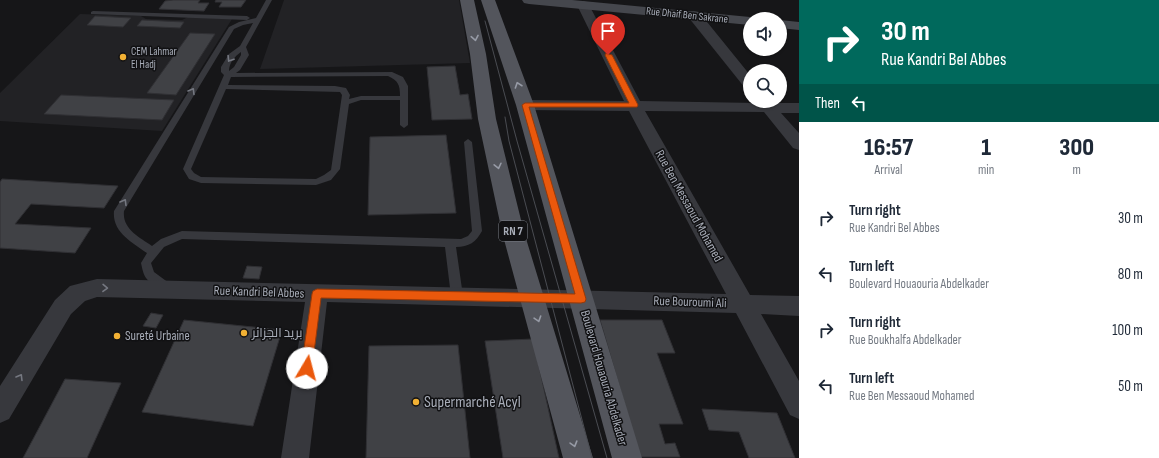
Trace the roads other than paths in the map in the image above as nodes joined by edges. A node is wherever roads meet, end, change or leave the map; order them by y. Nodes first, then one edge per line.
1 (269, 0) edge
2 (467, 0) edge
3 (488, 0) edge
4 (529, 0) edge
5 (583, 5) junction
6 (93, 13) dead end
7 (694, 16) junction
8 (258, 19) junction
9 (743, 20) edge
10 (787, 25) edge
11 (799, 26) edge
12 (243, 47) junction
13 (228, 74) junction
14 (743, 76) edge
15 (222, 87) junction
16 (404, 98) junction
17 (346, 102) junction
18 (743, 104) edge
19 (525, 105) junction
20 (634, 105) junction
21 (787, 107) edge
22 (768, 108) edge
23 (799, 108) edge
24 (404, 125) dead end
25 (468, 142) dead end
26 (799, 144) edge
27 (450, 243) junction
28 (152, 251) junction
29 (170, 289) junction
30 (317, 294) junction
31 (457, 296) junction
32 (531, 298) junction
33 (581, 299) junction
34 (743, 304) junction
35 (799, 306) edge
36 (799, 406) edge
37 (0, 410) edge
38 (295, 458) edge
39 (578, 458) edge
40 (627, 458) edge

1 - 8 lane
2 -> 32 main road, RN 7
19 -> 3 main road, Boulevard Houaouria Abdelkader
4 - 5 main road, Rue Dhaif Ben Sakrane
5 - 7 main road, Rue Dhaif Ben Sakrane
5 - 20 street, Rue Ben Messaoud Mohamed
6 - 8 lane
7 - 9 main road, Rue Dhaif Ben Sakrane
7 - 14 street
8 - 12 lane
28 -> 8 lane
10 - 11 main road
12 - 13 lane
12 -> 13 lane
13 - 15 lane
13 - 16 lane
15 - 17 lane
15 - 17 lane
16 - 17 lane
16 - 24 lane
18 - 20 street
19 - 20 street
19 - 33 main road, Boulevard Houaouria Abdelkader
20 - 34 street, Rue Ben Messaoud Mohamed
21 - 23 street
22 - 26 street
25 - 27 lane
27 - 28 lane
27 - 31 lane
28 - 29 lane
29 - 30 street, Rue Kandri Bel Abbes
37 -> 29 street, Rue Kandri Bel Abbes
30 - 31 street, Rue Kandri Bel Abbes
30 - 38 street
31 - 32 street, Rue Kandri Bel Abbes
32 - 33 street, Rue Kandri Bel Abbes
32 -> 39 main road, RN 7
33 - 34 street, Rue Bouroumi Ali
33 - 40 main road, Boulevard Houaouria Abdelkader
34 - 35 street, Rue Bouroumi Ali
34 - 36 street, Rue Ben Messaoud Mohamed

